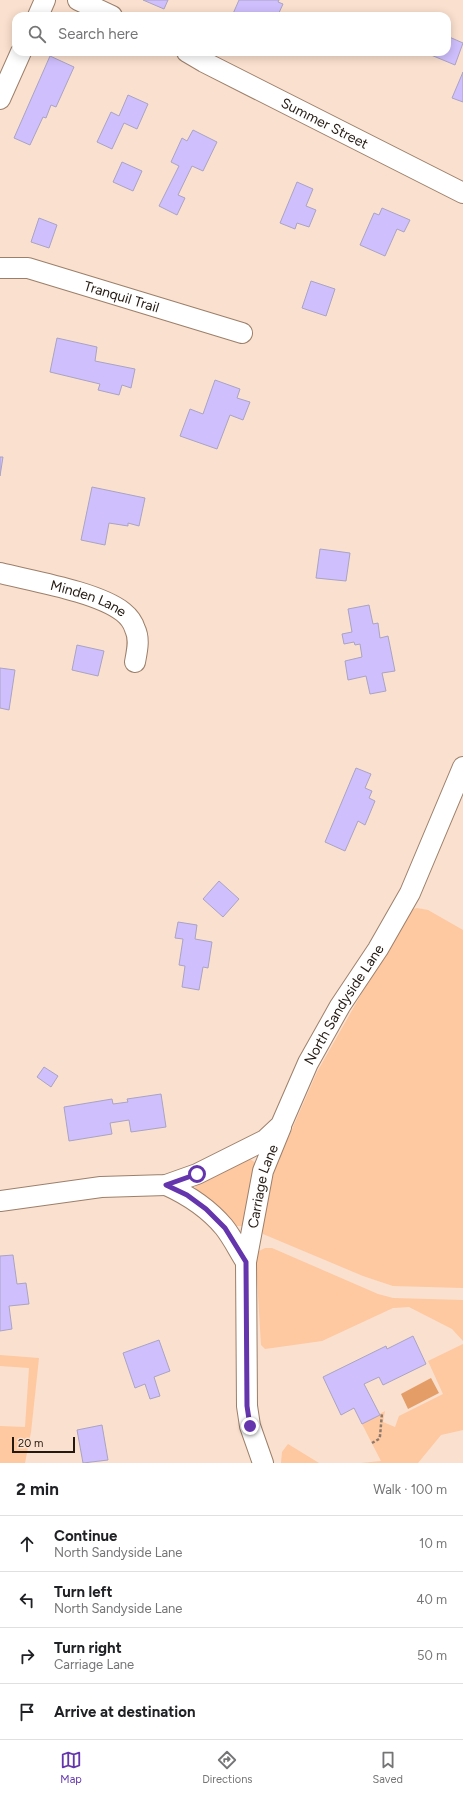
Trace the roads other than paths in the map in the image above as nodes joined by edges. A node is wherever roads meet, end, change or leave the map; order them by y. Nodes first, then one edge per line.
1 (45, 0) edge
2 (78, 0) edge
3 (40, 12) edge
4 (104, 12) edge
5 (19, 56) edge
6 (194, 56) edge
7 (0, 99) edge
8 (463, 193) edge
9 (0, 268) edge
10 (242, 333) dead end
11 (0, 573) edge
12 (135, 662) dead end
13 (463, 767) edge
14 (281, 1125) junction
15 (166, 1185) junction
16 (0, 1201) edge
17 (246, 1262) junction
18 (263, 1463) edge

1 - 3 street
2 - 4 street
5 - 7 street
6 - 8 street, Summer Street
9 - 10 street, Tranquil Trail
11 - 12 street, Minden Lane
13 - 14 street, North Sandyside Lane
14 - 15 street, North Sandyside Lane
14 - 17 street, Carriage Lane
15 - 16 street, North Sandyside Lane
15 - 17 street, North Sandyside Lane
17 - 18 street, Carriage Lane

